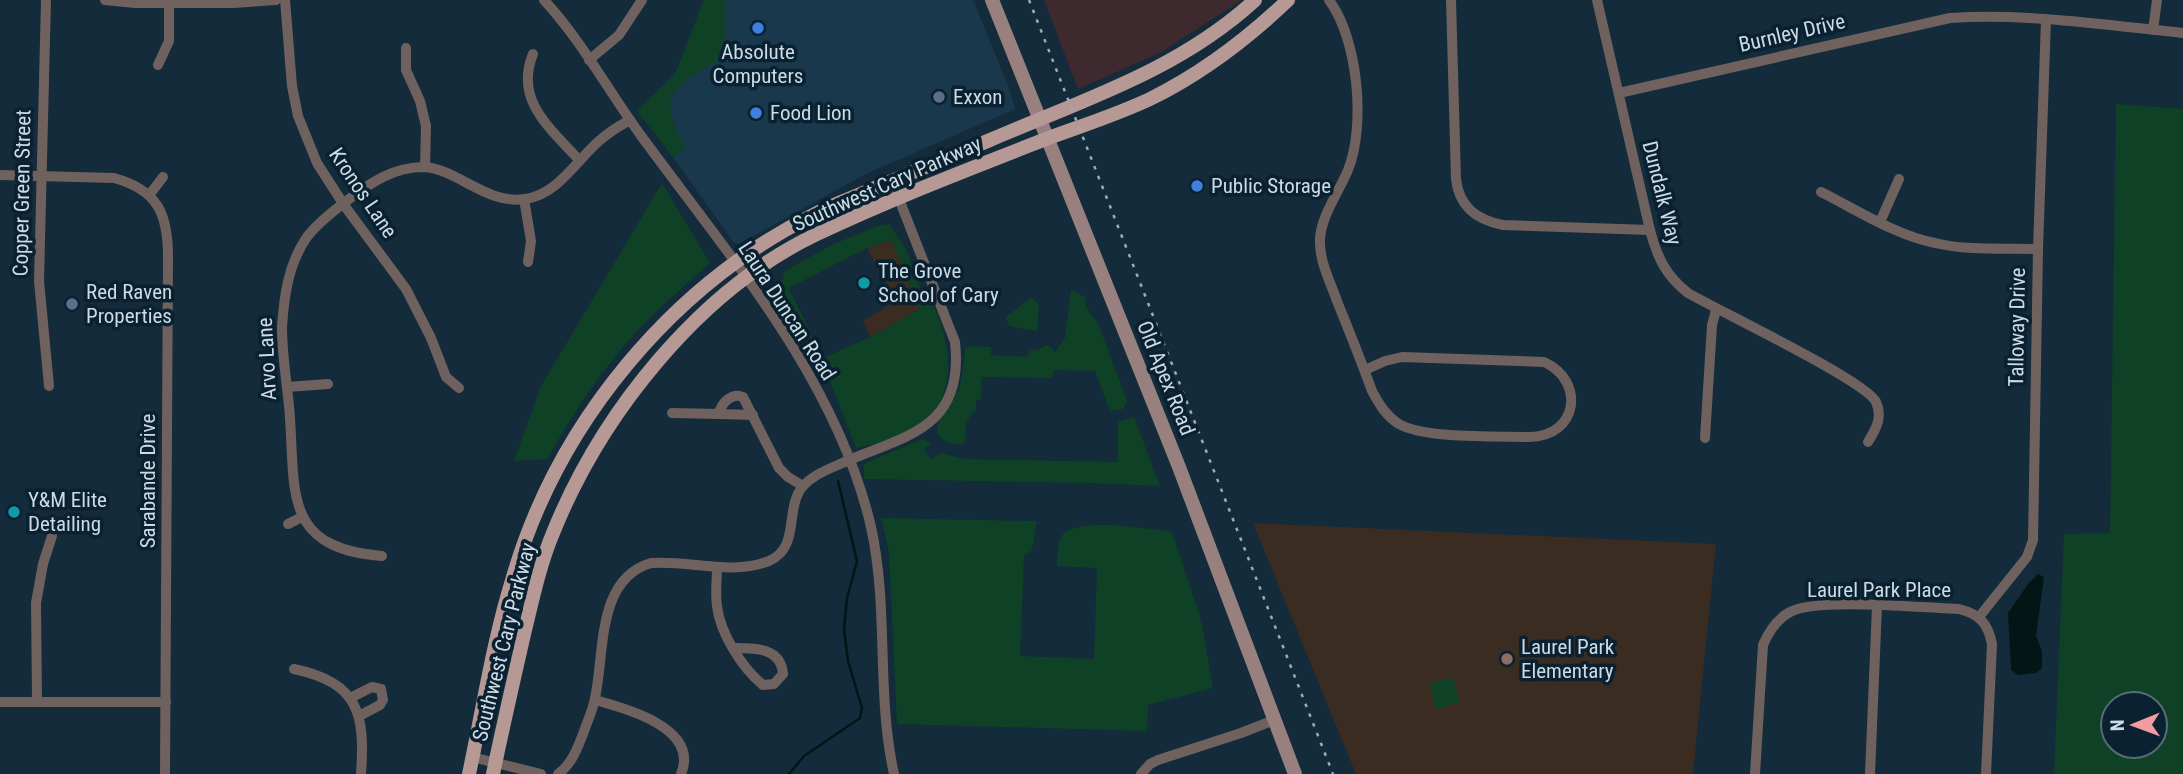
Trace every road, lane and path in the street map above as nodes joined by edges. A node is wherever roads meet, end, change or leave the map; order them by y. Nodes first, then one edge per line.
1 (46, 0) edge
2 (105, 0) edge
3 (276, 0) edge
4 (285, 0) edge
5 (544, 0) edge
6 (642, 0) edge
7 (992, 0) edge
8 (1255, 0) edge
9 (1288, 0) edge
10 (1329, 0) edge
11 (1451, 0) edge
12 (1597, 0) edge
13 (2157, 0) edge
14 (169, 1) edge
15 (2046, 20) junction
16 (2154, 30) junction
17 (2183, 33) edge
18 (406, 48) dead end
19 (533, 54) dead end
20 (589, 60) junction
21 (158, 65) dead end
22 (1619, 93) junction
23 (1041, 119) junction
24 (630, 120) junction
25 (1048, 139) junction
26 (579, 160) junction
27 (425, 167) junction
28 (0, 175) edge
29 (41, 176) junction
30 (163, 177) dead end
31 (1899, 179) dead end
32 (892, 181) junction
33 (1821, 192) dead end
34 (150, 194) junction
35 (524, 199) junction
36 (898, 199) junction
37 (344, 205) junction
38 (1880, 222) junction
39 (1650, 230) junction
40 (2038, 249) junction
41 (528, 261) dead end
42 (734, 263) junction
43 (746, 278) junction
44 (1716, 310) junction
45 (1365, 370) junction
46 (328, 384) dead end
47 (48, 386) dead end
48 (287, 387) junction
49 (459, 388) dead end
50 (672, 413) dead end
51 (719, 414) junction
52 (753, 415) junction
53 (1704, 438) dead end
54 (1868, 442) dead end
55 (851, 459) junction
56 (803, 486) junction
57 (302, 517) junction
58 (288, 524) dead end
59 (52, 536) dead end
60 (382, 556) dead end
61 (717, 568) junction
62 (1877, 606) junction
63 (1979, 617) junction
64 (733, 648) junction
65 (295, 669) dead end
66 (351, 698) junction
67 (37, 701) junction
68 (595, 701) junction
69 (0, 702) edge
70 (166, 702) junction
71 (359, 716) junction
72 (1274, 720) junction
73 (472, 757) junction
74 (494, 769) edge
75 (165, 774) edge
76 (361, 774) edge
77 (469, 774) edge
78 (541, 774) edge
79 (558, 774) edge
80 (681, 774) edge
81 (894, 774) edge
82 (1141, 774) edge
83 (1295, 774) edge
84 (1755, 774) edge
85 (1870, 774) edge
86 (1986, 774) edge

1 - 29 street, Copper Green Street
2 - 14 street
3 - 14 street
4 - 37 street, Kronos Lane
5 - 20 street, Laura Duncan Road
6 - 20 street
7 - 23 main road, Old Apex Road
8 - 23 main road, Southwest Cary Parkway
9 - 25 main road, Southwest Cary Parkway
10 - 45 street
11 - 39 street
12 - 22 street, Dundalk Way
13 - 16 street
14 - 21 street
15 - 16 street, Burnley Drive
15 - 22 street, Burnley Drive
15 - 40 street, Talloway Drive
16 - 17 street, Burnley Drive
18 - 27 street
19 - 26 street
20 - 24 street, Laura Duncan Road
22 - 39 street, Dundalk Way
23 - 25 main road, Old Apex Road
23 - 32 main road, Southwest Cary Parkway
24 - 26 street
24 - 42 street, Laura Duncan Road
25 - 36 main road, Southwest Cary Parkway
25 - 72 main road, Old Apex Road
26 - 35 street
27 - 35 street
27 - 37 street, Arvo Lane
28 - 29 street
29 - 34 street
29 - 47 street, Copper Green Street
30 - 34 street
31 - 38 street
32 - 36 street
32 - 42 main road, Southwest Cary Parkway
33 - 38 street
34 - 70 street, Sarabande Drive
35 - 41 street
36 - 43 main road, Southwest Cary Parkway
36 - 55 street
37 - 48 street, Arvo Lane
37 - 49 street, Kronos Lane
38 - 40 street
39 - 44 street, Dundalk Way
40 - 63 street, Talloway Drive
42 - 43 street, Laura Duncan Road
42 - 73 main road, Southwest Cary Parkway
43 - 55 street, Laura Duncan Road
43 - 74 main road, Southwest Cary Parkway
44 - 53 street
44 - 54 street, Dundalk Way
45 - 45 street
46 - 48 street
48 - 57 street, Arvo Lane
50 - 51 street
51 - 52 street
51 - 52 street
52 - 56 street
55 - 56 street
55 - 81 street, Laura Duncan Road
56 - 61 street
57 - 58 street
57 - 60 street
59 - 67 street
61 - 64 street
61 - 68 street
62 - 63 street, Laurel Park Place
62 - 84 street, Laurel Park Place
62 - 85 street
63 - 86 street, Laurel Park Place
64 - 64 street
65 - 66 street
66 - 71 street
66 - 71 street
67 - 69 street
67 - 70 street
68 - 79 street
68 - 80 street
70 - 75 street, Sarabande Drive
71 - 76 street
72 - 82 street
72 - 83 main road, Old Apex Road
73 - 74 street
73 - 77 main road, Southwest Cary Parkway
74 - 78 street

